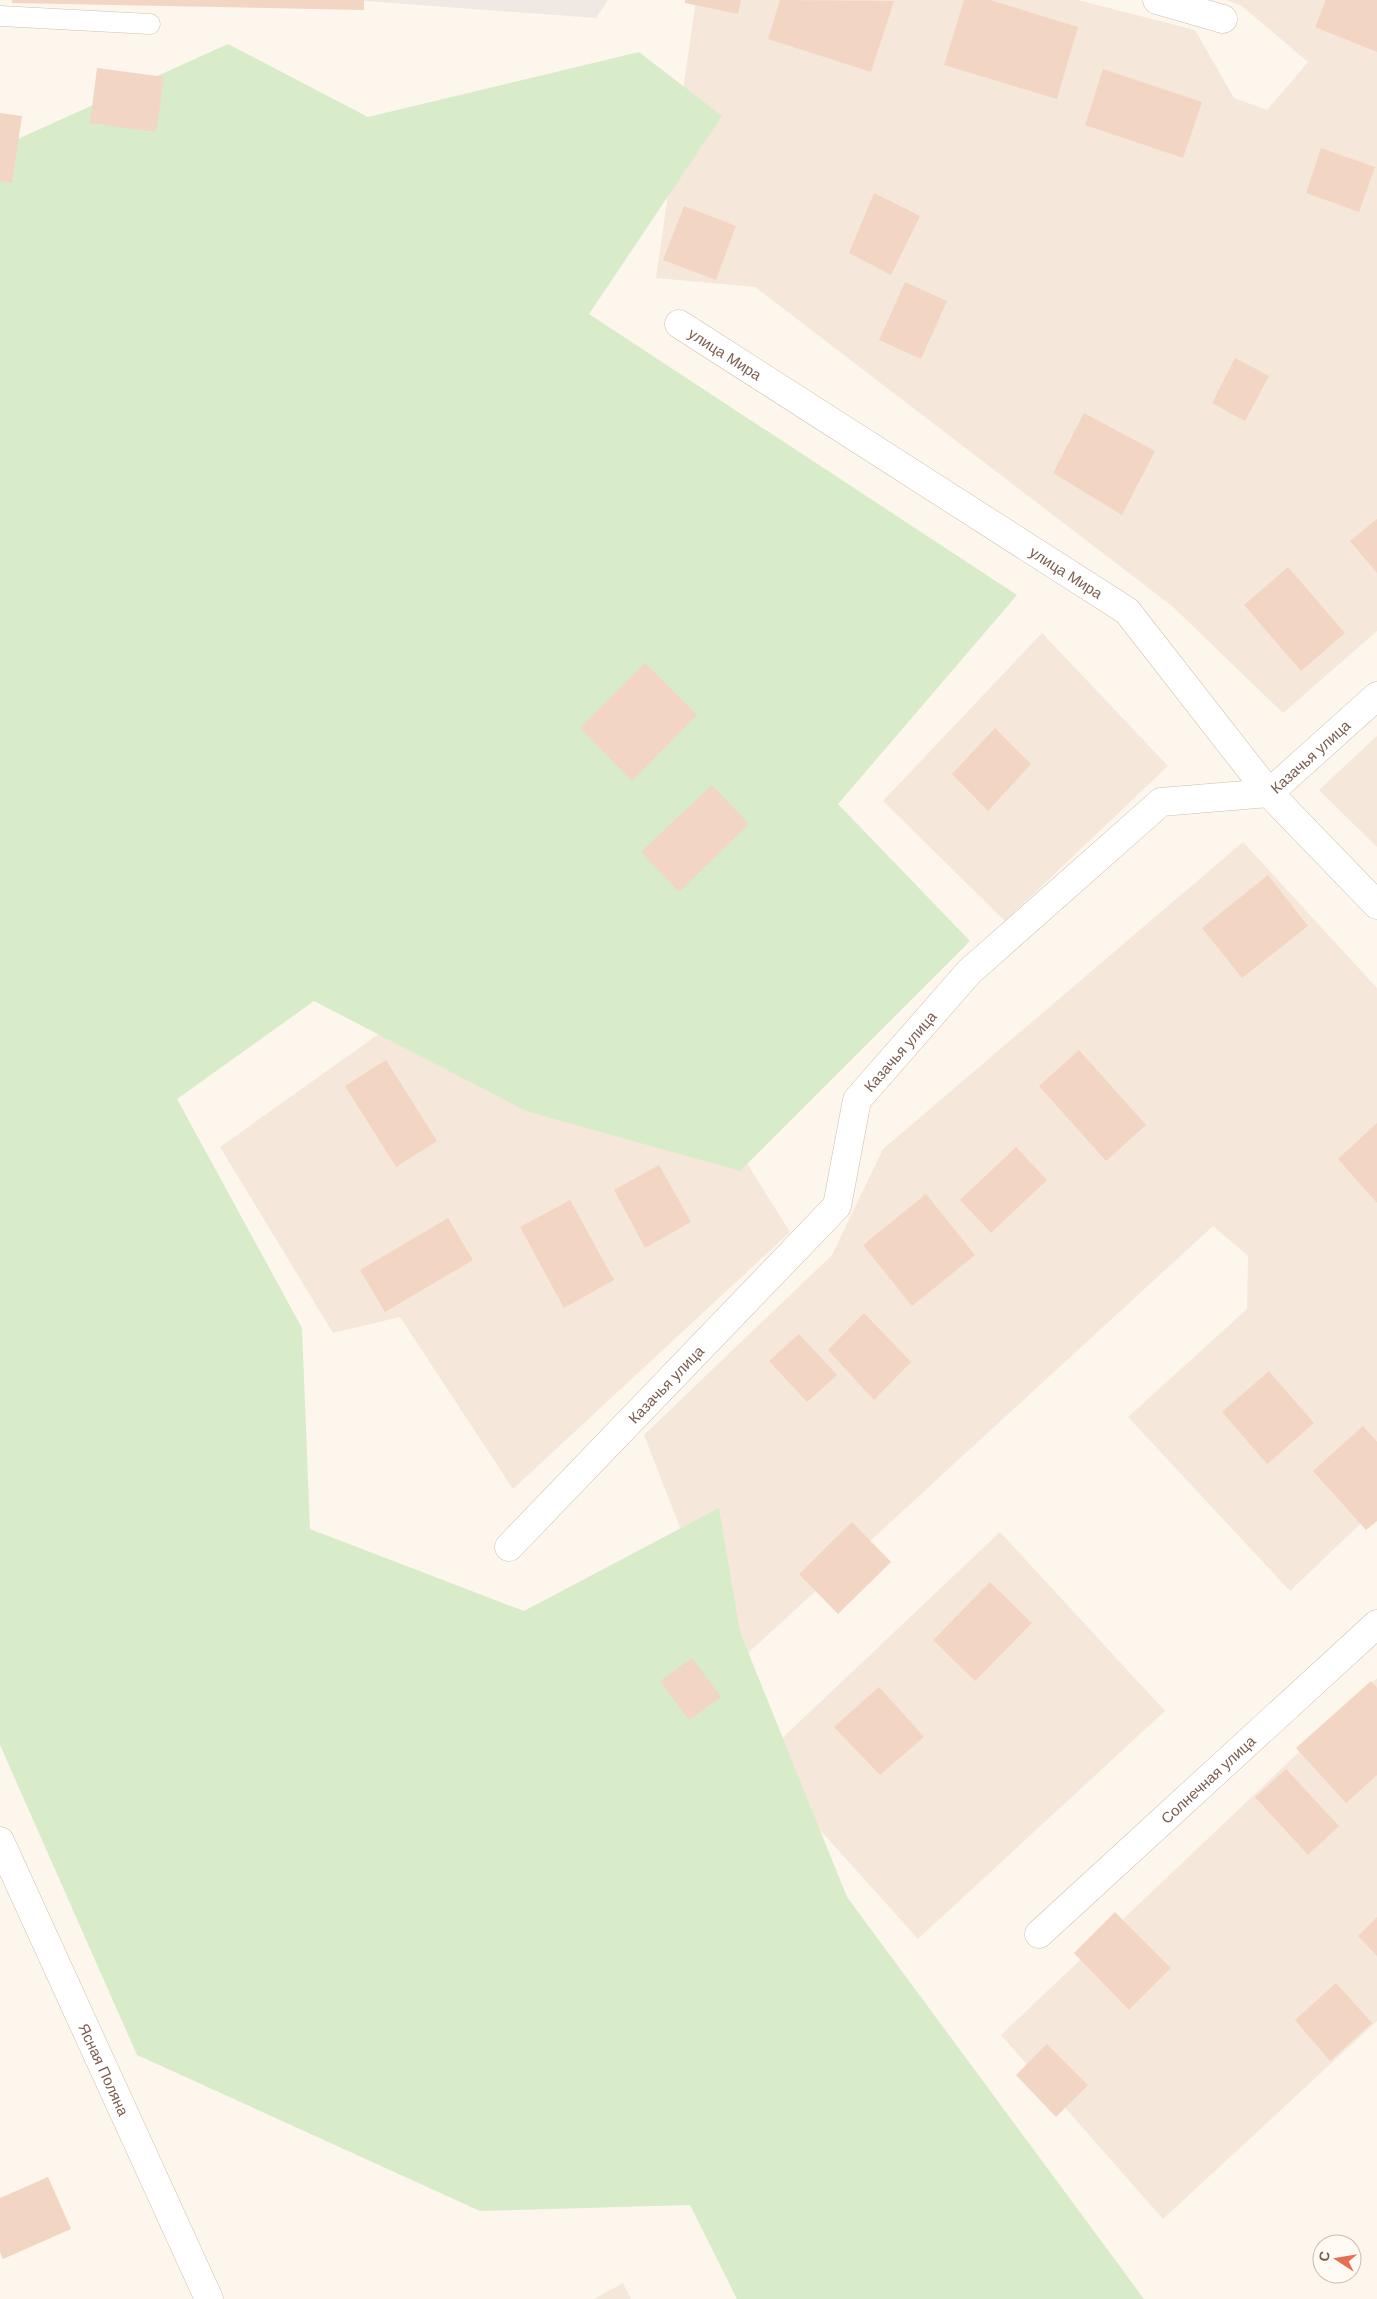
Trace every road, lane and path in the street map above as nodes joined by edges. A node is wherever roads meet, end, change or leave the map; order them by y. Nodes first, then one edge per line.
1 (1157, 0) edge
2 (0, 16) edge
3 (1223, 19) dead end
4 (150, 24) dead end
5 (679, 324) dead end
6 (1377, 696) edge
7 (1269, 793) junction
8 (1377, 905) edge
9 (509, 1547) dead end
10 (1377, 1624) edge
11 (0, 1841) edge
12 (1039, 1934) dead end
13 (209, 2299) edge

1 - 3 street
2 - 4 lane
5 - 7 street, улица Мира
6 - 7 street, Казачья улица
7 - 8 street, улица Мира
7 - 9 street, Казачья улица
10 - 12 street, Солнечная улица
11 - 13 street, Ясная Поляна

